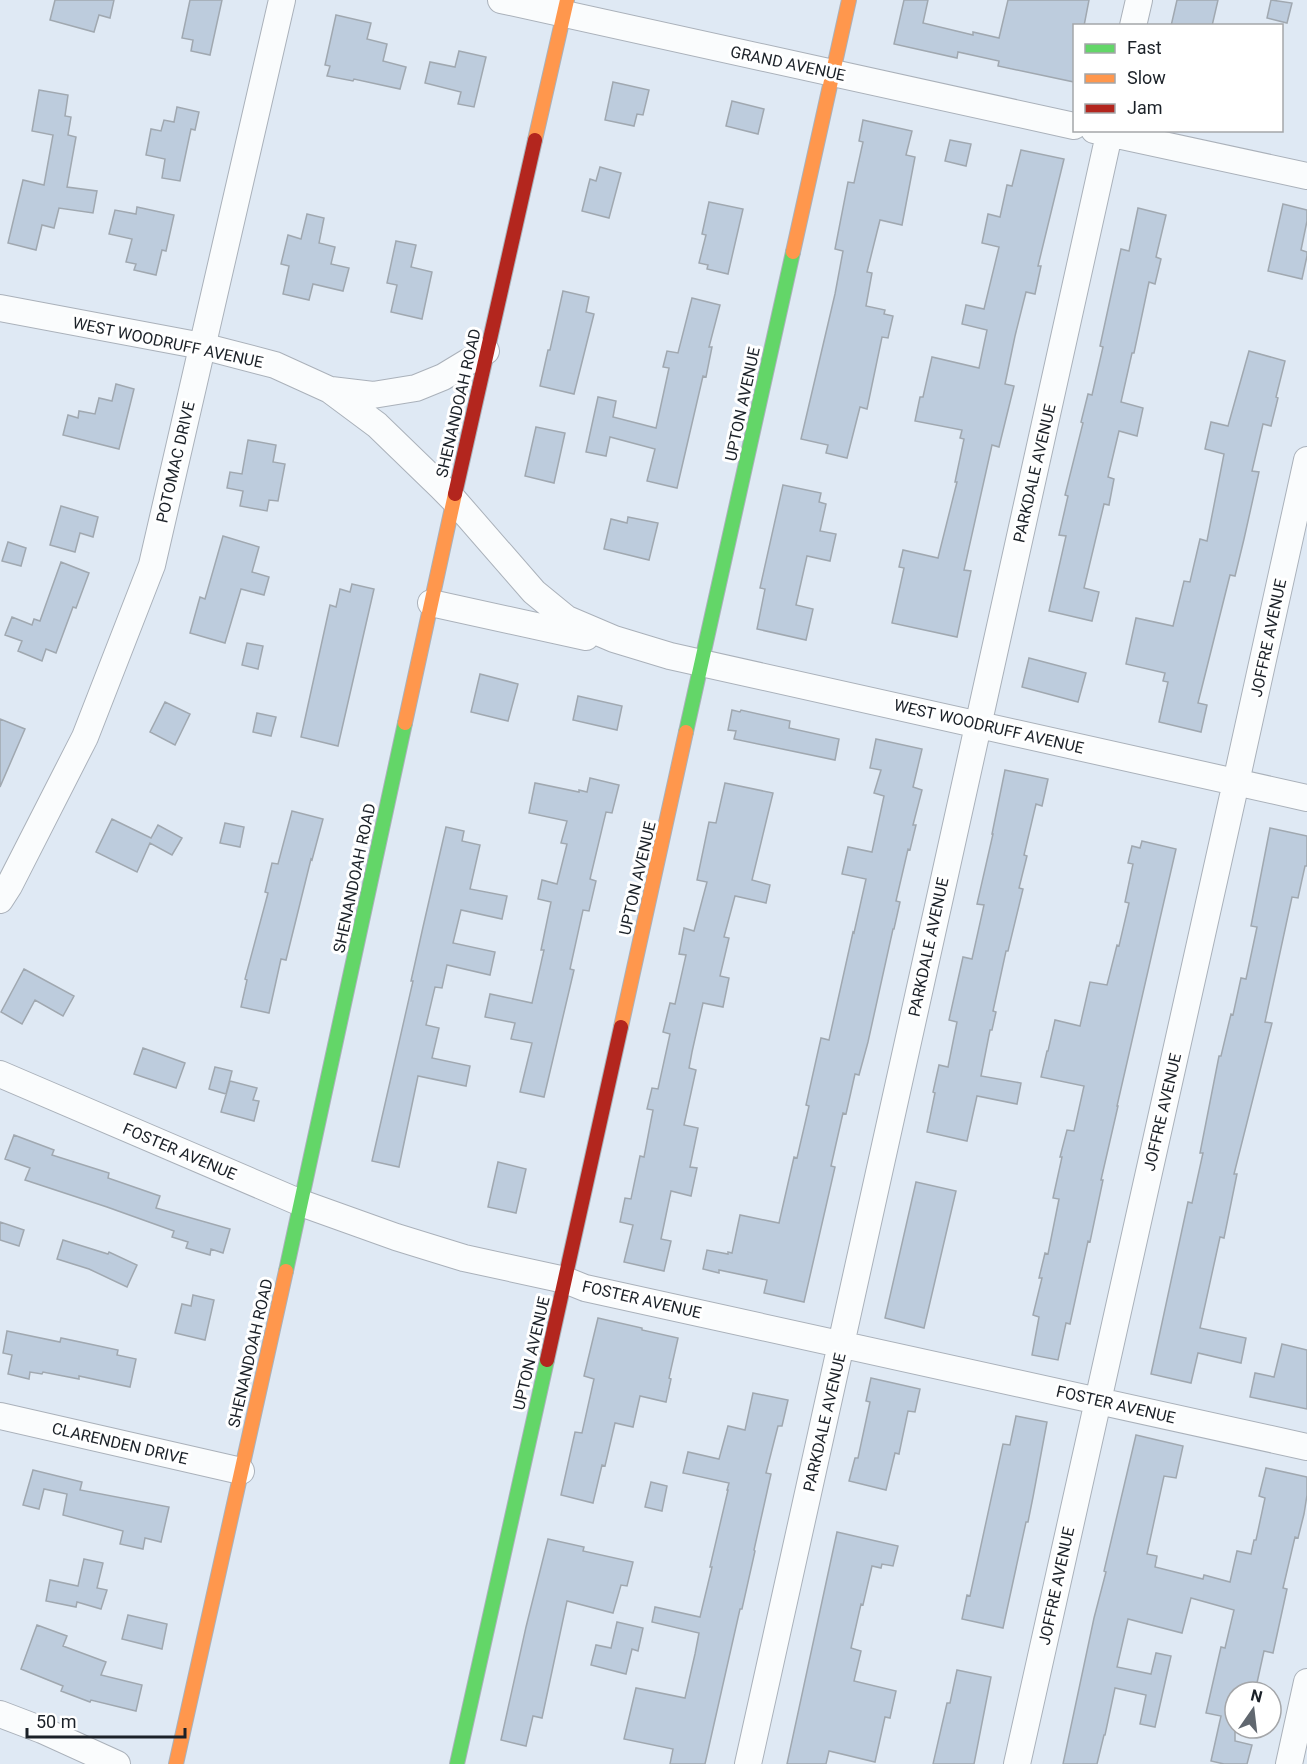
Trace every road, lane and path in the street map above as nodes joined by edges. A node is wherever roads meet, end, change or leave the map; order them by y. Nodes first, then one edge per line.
1 (282, 0) edge
2 (501, 0) edge
3 (849, 0) edge
4 (1139, 0) edge
5 (565, 7) edge
6 (1133, 24) edge
7 (832, 72) junction
8 (1073, 126) edge
9 (1105, 132) edge
10 (1307, 176) edge
11 (0, 308) edge
12 (202, 346) junction
13 (486, 351) junction
14 (330, 390) junction
15 (1307, 460) edge
16 (453, 499) junction
17 (431, 603) junction
18 (670, 656) junction
19 (702, 662) junction
20 (978, 724) junction
21 (1237, 782) junction
22 (1307, 798) edge
23 (0, 900) edge
24 (0, 1074) edge
25 (301, 1203) junction
26 (565, 1280) junction
27 (841, 1343) junction
28 (1097, 1400) junction
29 (0, 1416) edge
30 (1307, 1447) edge
31 (241, 1471) junction
32 (1307, 1682) edge
33 (0, 1714) edge
34 (117, 1764) edge
35 (176, 1764) edge
36 (457, 1764) edge
37 (748, 1764) edge
38 (1017, 1764) edge
39 (1289, 1764) edge

1 - 12 street, POTOMAC DRIVE
2 - 5 street, GRAND AVENUE
3 - 7 street, UPTON AVENUE
4 - 6 street
5 - 7 street, GRAND AVENUE
5 - 13 street, SHENANDOAH ROAD
7 - 8 street, GRAND AVENUE
7 - 19 street, UPTON AVENUE
9 - 10 street
9 - 20 street, PARKDALE AVENUE
11 - 12 street, WEST WOODRUFF AVENUE
12 - 14 street, WEST WOODRUFF AVENUE
12 - 23 street, POTOMAC DRIVE
13 - 14 street, WEST WOODRUFF AVENUE
13 - 16 street, SHENANDOAH ROAD
14 - 16 street, WEST WOODRUFF AVENUE
15 - 21 street, JOFFRE AVENUE
16 - 17 street, SHENANDOAH ROAD
16 - 18 street, WEST WOODRUFF AVENUE
17 - 18 street, WEST WOODRUFF AVENUE
17 - 25 street, SHENANDOAH ROAD
18 - 19 street, WEST WOODRUFF AVENUE
19 - 20 street, WEST WOODRUFF AVENUE
19 - 26 street, UPTON AVENUE
20 - 21 street, WEST WOODRUFF AVENUE
20 - 27 street, PARKDALE AVENUE
21 - 22 street, WEST WOODRUFF AVENUE
21 - 28 street, JOFFRE AVENUE
24 - 25 street, FOSTER AVENUE
25 - 26 street, FOSTER AVENUE
25 - 31 street, SHENANDOAH ROAD
26 - 27 street, FOSTER AVENUE
26 - 36 street, UPTON AVENUE
27 - 28 street, FOSTER AVENUE
27 - 37 street, PARKDALE AVENUE
28 - 30 street, FOSTER AVENUE
28 - 38 street, JOFFRE AVENUE
29 - 31 street, CLARENDEN DRIVE
31 - 35 street, SHENANDOAH ROAD
32 - 39 street
33 - 34 street

